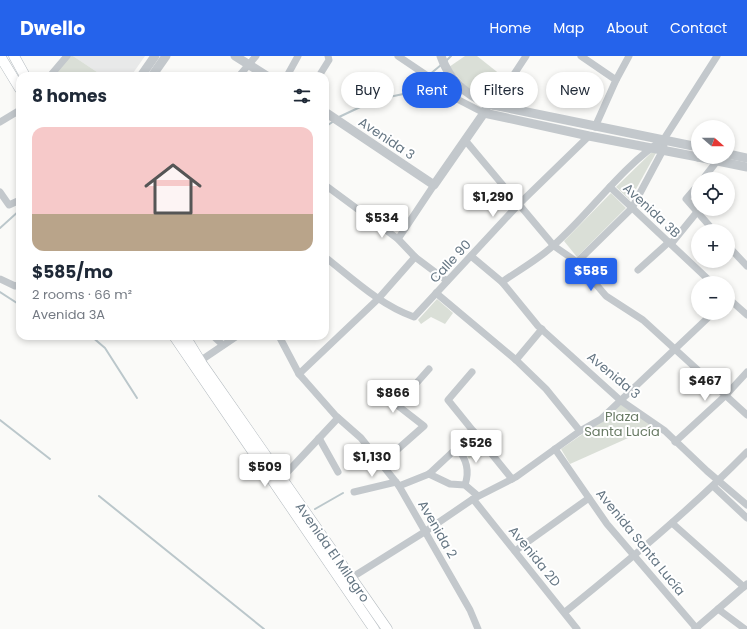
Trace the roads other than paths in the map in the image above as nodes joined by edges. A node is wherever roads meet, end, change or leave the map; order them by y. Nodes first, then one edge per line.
1 (0, 56) edge
2 (14, 56) edge
3 (67, 56) edge
4 (155, 56) edge
5 (166, 56) edge
6 (235, 56) edge
7 (256, 56) edge
8 (298, 56) edge
9 (328, 56) edge
10 (398, 56) edge
11 (441, 56) edge
12 (526, 56) edge
13 (580, 56) edge
14 (595, 56) edge
15 (629, 56) edge
16 (718, 56) edge
17 (590, 63) junction
18 (249, 65) junction
19 (23, 72) edge
20 (53, 72) edge
21 (144, 72) edge
22 (155, 72) edge
23 (243, 72) edge
24 (260, 72) edge
25 (289, 72) edge
26 (322, 72) edge
27 (514, 72) edge
28 (616, 80) junction
29 (16, 82) edge
30 (470, 95) edge
31 (488, 108) edge
32 (504, 108) edge
33 (16, 112) edge
34 (484, 113) junction
35 (329, 115) edge
36 (0, 122) edge
37 (595, 127) junction
38 (589, 136) junction
39 (664, 139) junction
40 (464, 140) junction
41 (691, 145) edge
42 (652, 147) junction
43 (663, 150) junction
44 (735, 155) edge
45 (691, 156) edge
46 (747, 158) edge
47 (714, 164) edge
48 (732, 164) edge
49 (747, 167) edge
50 (708, 172) edge
51 (434, 185) junction
52 (610, 187) junction
53 (329, 188) edge
54 (0, 192) edge
55 (691, 193) edge
56 (16, 202) edge
57 (691, 203) edge
58 (519, 204) junction
59 (632, 208) junction
60 (694, 216) edge
61 (701, 216) edge
62 (708, 224) edge
63 (398, 239) junction
64 (670, 243) junction
65 (554, 246) junction
66 (735, 253) edge
67 (471, 256) junction
68 (415, 257) junction
69 (329, 260) edge
70 (577, 262) junction
71 (747, 266) edge
72 (638, 270) dead end
73 (705, 276) edge
74 (0, 279) edge
75 (447, 282) junction
76 (502, 282) junction
77 (16, 286) edge
78 (436, 293) junction
79 (378, 299) junction
80 (735, 304) edge
81 (747, 315) edge
82 (706, 320) edge
83 (542, 329) junction
84 (177, 340) edge
85 (187, 340) edge
86 (217, 340) edge
87 (230, 340) edge
88 (281, 340) edge
89 (223, 345) junction
90 (675, 350) junction
91 (516, 360) junction
92 (196, 363) junction
93 (429, 368) dead end
94 (472, 372) dead end
95 (747, 372) edge
96 (299, 374) junction
97 (725, 396) junction
98 (620, 400) junction
99 (747, 415) edge
100 (338, 418) junction
101 (580, 431) junction
102 (474, 432) junction
103 (319, 438) junction
104 (675, 442) junction
105 (458, 448) junction
106 (555, 449) junction
107 (747, 452) edge
108 (382, 463) junction
109 (338, 472) dead end
110 (429, 474) junction
111 (512, 479) junction
112 (279, 481) junction
113 (716, 483) junction
114 (398, 484) junction
115 (465, 485) junction
116 (354, 492) dead end
117 (476, 497) junction
118 (589, 498) junction
119 (746, 511) edge
120 (672, 523) junction
121 (426, 531) junction
122 (515, 551) junction
123 (633, 557) junction
124 (351, 578) junction
125 (745, 585) edge
126 (718, 609) junction
127 (565, 612) junction
128 (374, 629) edge
129 (387, 629) edge
130 (478, 629) edge
131 (577, 629) edge
132 (696, 629) edge
133 (745, 629) edge

1 - 29 main road
2 - 19 main road
3 - 20 street
4 - 21 street
5 - 22 street
6 - 18 street
7 - 18 street
8 - 25 street
9 - 26 street
10 - 34 street
11 - 30 street
12 - 27 street
13 - 17 street
14 - 17 street
15 - 28 street
16 - 39 street
17 - 28 street
18 - 23 street
18 - 24 street
28 - 37 street
31 - 34 street
32 - 37 street
33 - 36 street
34 - 38 street
34 - 40 street
35 - 51 street, Avenida 3
37 - 39 street
38 - 42 street
38 - 58 street, Calle 90
39 - 41 street
39 - 42 street
39 - 43 street
40 - 51 street
40 - 58 street
42 - 43 street
42 - 52 street
43 - 45 street
43 - 59 street
44 - 46 street
47 - 50 street
48 - 49 street
51 - 63 street
52 - 59 street, Avenida 3B
52 - 65 street
53 - 63 street
54 - 56 street
55 - 57 street
58 - 65 street
58 - 67 street, Calle 90
59 - 64 street, Avenida 3B
59 - 70 street
60 - 64 street
61 - 62 street
63 - 68 street
64 - 72 street
64 - 73 street, Avenida 3B
65 - 70 street
65 - 76 street
66 - 71 street
67 - 75 street, Calle 90
67 - 76 street, Avenida 3
68 - 75 street
68 - 79 street
69 - 79 street
70 - 90 street
74 - 77 street
75 - 78 street, Calle 90
76 - 83 street, Avenida 3
78 - 79 street, Calle 90
78 - 91 street
79 - 96 street
80 - 81 street
82 - 90 street
83 - 91 street
83 - 98 street, Avenida 3
84 - 92 main road, Avenida El Milagro
85 - 92 main road, Avenida El Milagro
86 - 89 street
87 - 89 street
88 - 96 street, Avenida 2
89 - 92 street
90 - 97 street
90 - 98 street
91 - 101 street
92 - 112 main road, Avenida El Milagro
93 - 108 street
94 - 102 street
95 - 97 street
96 - 100 street, Avenida 2
97 - 99 street
97 - 104 street
98 - 101 street
98 - 104 street, Avenida 3
100 - 103 street
100 - 108 street, Avenida 2
101 - 106 street
102 - 105 street
102 - 111 street
103 - 109 street
103 - 112 street
104 - 113 street, Avenida 3
105 - 110 street
105 - 115 street
106 - 111 street
106 - 118 street, Avenida Santa Lucía
107 - 113 street
108 - 114 street, Avenida 2
110 - 114 street
110 - 115 street
111 - 117 street
112 - 124 main road, Avenida El Milagro
112 - 128 main road, Avenida El Milagro
113 - 119 street, Avenida 3
113 - 120 street
114 - 116 street
114 - 121 street, Avenida 2
115 - 117 street, Avenida 2D
117 - 121 street
117 - 122 street, Avenida 2D
118 - 122 street
118 - 123 street, Avenida Santa Lucía
120 - 123 street
120 - 125 street
121 - 124 street
121 - 130 street, Avenida 2
122 - 127 street, Avenida 2D
123 - 127 street
123 - 132 street, Avenida Santa Lucía
124 - 129 main road, Avenida El Milagro
125 - 126 street
126 - 132 street
126 - 133 street
127 - 131 street, Avenida 2D

